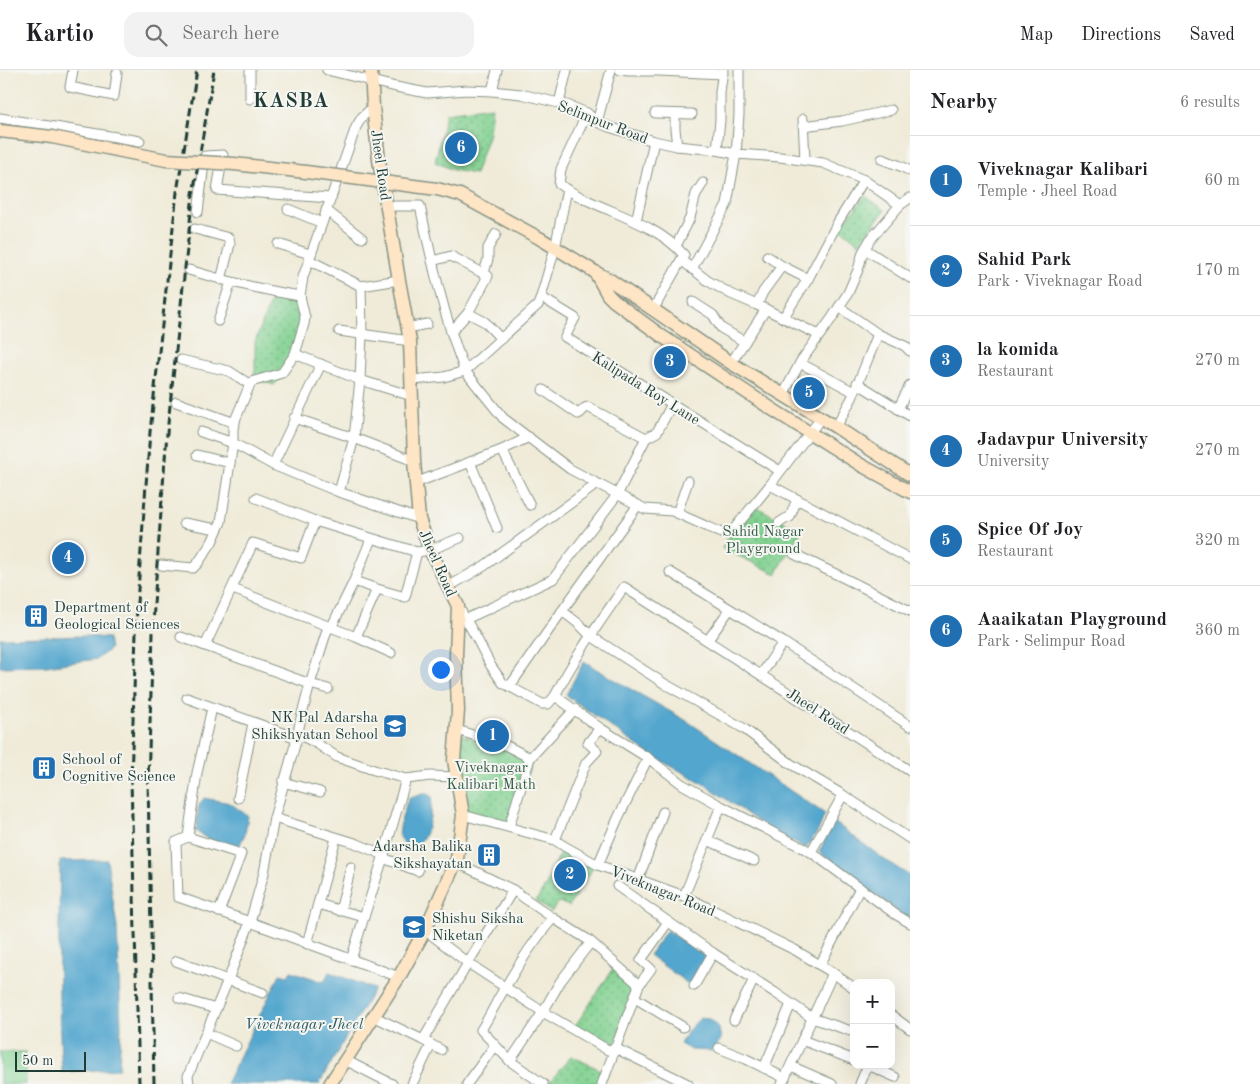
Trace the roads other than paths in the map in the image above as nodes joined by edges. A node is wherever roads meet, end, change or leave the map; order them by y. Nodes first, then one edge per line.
1 (73, 70) edge
2 (250, 70) edge
3 (327, 70) edge
4 (497, 70) edge
5 (567, 70) edge
6 (611, 70) edge
7 (620, 70) edge
8 (739, 70) edge
9 (723, 72) edge
10 (118, 73) dead end
11 (371, 75) edge
12 (492, 91) junction
13 (250, 99) dead end
14 (559, 103) junction
15 (373, 107) junction
16 (891, 110) dead end
17 (587, 114) junction
18 (655, 114) dead end
19 (676, 114) junction
20 (692, 114) dead end
21 (0, 118) edge
22 (597, 122) junction
23 (0, 131) edge
24 (140, 141) dead end
25 (654, 141) junction
26 (677, 146) junction
27 (716, 150) junction
28 (736, 154) junction
29 (882, 159) dead end
30 (805, 160) junction
31 (910, 171) edge
32 (864, 180) junction
33 (703, 183) dead end
34 (567, 190) junction
35 (331, 198) junction
36 (910, 198) edge
37 (900, 205) junction
38 (386, 206) junction
39 (288, 209) dead end
40 (326, 210) junction
41 (198, 212) dead end
42 (636, 221) junction
43 (322, 223) junction
44 (195, 229) dead end
45 (496, 234) dead end
46 (362, 238) dead end
47 (278, 244) dead end
48 (676, 246) junction
49 (555, 248) junction
50 (865, 249) junction
51 (767, 256) dead end
52 (310, 257) junction
53 (432, 260) junction
54 (680, 260) junction
55 (782, 266) junction
56 (692, 268) junction
57 (189, 270) dead end
58 (595, 272) junction
59 (484, 274) junction
60 (910, 278) edge
61 (808, 279) junction
62 (221, 280) junction
63 (399, 280) junction
64 (232, 282) junction
65 (361, 286) junction
66 (300, 296) junction
67 (541, 297) junction
68 (693, 302) dead end
69 (757, 305) junction
70 (839, 307) junction
71 (653, 310) junction
72 (766, 310) junction
73 (468, 313) junction
74 (783, 318) junction
75 (218, 321) dead end
76 (427, 324) dead end
77 (407, 328) junction
78 (339, 331) dead end
79 (451, 332) junction
80 (362, 334) junction
81 (878, 334) junction
82 (819, 335) junction
83 (501, 339) junction
84 (410, 341) junction
85 (745, 342) junction
86 (910, 351) edge
87 (295, 354) junction
88 (181, 360) dead end
89 (731, 363) junction
90 (800, 363) junction
91 (321, 364) junction
92 (465, 371) junction
93 (360, 380) junction
94 (412, 380) junction
95 (249, 384) junction
96 (910, 385) edge
97 (856, 388) junction
98 (543, 390) dead end
99 (783, 395) junction
100 (412, 396) junction
101 (176, 402) dead end
102 (672, 404) junction
103 (898, 409) junction
104 (910, 416) edge
105 (294, 418) junction
106 (821, 418) junction
107 (234, 423) junction
108 (836, 427) junction
109 (201, 432) dead end
110 (809, 433) junction
111 (529, 437) junction
112 (354, 438) junction
113 (646, 438) junction
114 (233, 443) junction
115 (502, 450) junction
116 (197, 455) dead end
117 (414, 461) junction
118 (470, 462) junction
119 (230, 463) junction
120 (273, 465) junction
121 (780, 471) junction
122 (910, 475) edge
123 (688, 481) dead end
124 (415, 483) junction
125 (597, 484) junction
126 (770, 485) junction
127 (339, 492) junction
128 (910, 492) edge
129 (617, 495) junction
130 (256, 498) dead end
131 (798, 499) junction
132 (530, 504) dead end
133 (638, 505) junction
134 (677, 513) junction
135 (419, 519) junction
136 (315, 521) junction
137 (184, 523) dead end
138 (779, 524) dead end
139 (497, 528) dead end
140 (217, 529) junction
141 (460, 538) dead end
142 (371, 539) junction
143 (430, 550) junction
144 (417, 552) junction
145 (794, 554) dead end
146 (910, 559) edge
147 (161, 565) dead end
148 (670, 572) dead end
149 (354, 581) junction
150 (448, 587) junction
151 (233, 589) junction
152 (377, 589) junction
153 (458, 606) junction
154 (730, 609) junction
155 (562, 611) junction
156 (910, 611) edge
157 (466, 619) junction
158 (330, 627) junction
159 (591, 636) junction
160 (181, 637) dead end
161 (356, 637) junction
162 (708, 640) junction
163 (783, 642) junction
164 (205, 646) junction
165 (392, 653) dead end
166 (761, 675) junction
167 (310, 684) junction
168 (510, 686) junction
169 (328, 689) dead end
170 (555, 696) junction
171 (187, 698) dead end
172 (212, 708) junction
173 (575, 709) junction
174 (253, 722) junction
175 (910, 726) edge
176 (600, 728) junction
177 (457, 730) junction
178 (297, 736) junction
179 (530, 758) junction
180 (648, 758) junction
181 (910, 771) edge
182 (457, 777) junction
183 (406, 779) junction
184 (283, 782) junction
185 (320, 792) dead end
186 (844, 795) junction
187 (238, 798) dead end
188 (721, 806) junction
189 (663, 812) dead end
190 (463, 815) junction
191 (274, 818) junction
192 (509, 827) junction
193 (188, 837) junction
194 (336, 838) junction
195 (910, 839) edge
196 (555, 840) junction
197 (707, 840) junction
198 (811, 852) junction
199 (384, 857) junction
200 (754, 861) dead end
201 (456, 862) junction
202 (598, 865) junction
203 (350, 867) dead end
204 (418, 871) dead end
205 (638, 880) junction
206 (617, 886) dead end
207 (860, 888) junction
208 (513, 890) junction
209 (684, 896) junction
210 (318, 904) junction
211 (340, 910) junction
212 (219, 912) junction
213 (364, 917) junction
214 (552, 918) junction
215 (250, 922) junction
216 (668, 922) junction
217 (910, 923) edge
218 (425, 930) junction
219 (590, 942) junction
220 (307, 944) junction
221 (713, 953) junction
222 (351, 960) junction
223 (176, 961) dead end
224 (468, 963) junction
225 (820, 965) junction
226 (833, 973) junction
227 (399, 977) junction
228 (754, 979) junction
229 (228, 980) junction
230 (639, 985) junction
231 (850, 985) edge
232 (694, 986) dead end
233 (505, 987) junction
234 (263, 993) dead end
235 (180, 998) dead end
236 (635, 998) junction
237 (791, 1004) junction
238 (216, 1009) junction
239 (543, 1012) junction
240 (373, 1016) junction
241 (812, 1018) junction
242 (734, 1020) dead end
243 (895, 1020) edge
244 (683, 1027) dead end
245 (910, 1029) edge
246 (850, 1031) edge
247 (206, 1033) junction
248 (802, 1040) junction
249 (427, 1043) junction
250 (236, 1046) dead end
251 (495, 1046) junction
252 (615, 1048) junction
253 (719, 1048) dead end
254 (441, 1050) dead end
255 (850, 1058) edge
256 (345, 1060) junction
257 (510, 1061) junction
258 (791, 1066) junction
259 (764, 1068) junction
260 (866, 1069) edge
261 (877, 1069) edge
262 (894, 1076) dead end
263 (784, 1081) edge
264 (682, 1083) edge
265 (189, 1084) edge
266 (330, 1084) edge
267 (392, 1084) edge
268 (412, 1084) edge
269 (467, 1084) edge
270 (543, 1084) edge
271 (602, 1084) edge
272 (832, 1084) edge
273 (860, 1084) edge

1 - 10 street
2 - 13 street
3 - 11 street, Selimpur Road
4 - 12 street
5 - 14 street
6 - 22 street
7 - 9 street
8 - 28 street
9 - 27 street
11 - 12 street, Selimpur Road
11 - 15 main road, Jheel Road
12 - 14 street, Selimpur Road
14 - 17 street, Selimpur Road
15 - 35 street
15 - 38 main road, Jheel Road
16 - 30 street
17 - 22 street, Selimpur Road
17 - 34 street
18 - 19 street
19 - 20 street
19 - 26 street
21 - 24 street
22 - 25 street, Selimpur Road
23 - 49 main road, bridge
25 - 26 street, Selimpur Road
25 - 42 street
26 - 27 street, Selimpur Road
27 - 28 street, Selimpur Road
28 - 30 street, Selimpur Road
28 - 56 street
29 - 31 street
30 - 32 street, Selimpur Road
32 - 37 street, Selimpur Road
32 - 61 street
33 - 48 street
34 - 42 street
34 - 49 street
35 - 40 street
35 - 41 street
36 - 37 street
37 - 50 street
38 - 53 street
38 - 63 main road, Jheel Road
39 - 43 street
40 - 43 street
40 - 46 street
42 - 48 street
43 - 52 street
44 - 62 street
45 - 59 street
47 - 52 street
48 - 54 street
49 - 58 main road
49 - 67 street
50 - 60 street
50 - 70 street
51 - 55 street
52 - 65 street
52 - 66 street
53 - 59 street
53 - 79 street
54 - 56 street
54 - 71 street
55 - 61 street
55 - 69 street
56 - 69 street
57 - 62 street
58 - 71 main road
58 - 110 main road
59 - 73 street
61 - 74 street
62 - 64 street
63 - 65 street
63 - 77 main road, Jheel Road
64 - 66 street
64 - 75 street
65 - 80 street
66 - 87 street
67 - 83 street
67 - 102 street, Kalipada Roy Lane
68 - 85 street
69 - 72 street
70 - 81 street
70 - 82 street
71 - 89 main road
72 - 74 street
72 - 85 street
73 - 79 street
73 - 83 street
74 - 82 street
76 - 77 street
77 - 84 main road, Jheel Road
78 - 80 street
79 - 92 street
80 - 84 street
80 - 93 street
81 - 86 street
81 - 97 street
82 - 90 street
83 - 92 street
84 - 94 main road, Jheel Road
85 - 89 street
87 - 91 street
87 - 95 street
88 - 95 street
89 - 99 main road
90 - 97 street
90 - 99 street
91 - 93 street
91 - 105 street
92 - 94 street
92 - 111 street
93 - 100 street
93 - 112 street
94 - 100 main road, Jheel Road
95 - 107 street
96 - 103 street
97 - 103 street
97 - 108 street
98 - 113 street
99 - 106 main road
100 - 117 main road, Jheel Road
101 - 107 street
102 - 113 street
102 - 121 street, Kalipada Roy Lane
103 - 104 street
105 - 112 street
105 - 120 street
106 - 108 main road
106 - 110 street
107 - 114 street
108 - 122 main road
109 - 114 street
110 - 121 street
110 - 128 main road
111 - 115 street
111 - 125 street
112 - 117 street
112 - 127 street
113 - 129 street
114 - 119 street
114 - 120 street
115 - 118 street
115 - 132 street
116 - 119 street
117 - 124 main road, Jheel Road
118 - 124 street
118 - 139 street
119 - 140 street
120 - 127 street
121 - 126 street
123 - 134 street
124 - 135 main road, Jheel Road
125 - 129 street
125 - 150 street
126 - 131 street
126 - 134 street
127 - 135 street
129 - 133 street
129 - 157 street
130 - 136 street
131 - 138 street
131 - 146 street
133 - 134 street
133 - 155 street
135 - 143 main road, Jheel Road
136 - 142 street
136 - 151 street
137 - 140 street
140 - 147 street
141 - 143 street
142 - 144 street
142 - 149 street
143 - 144 street
143 - 150 main road, Jheel Road
144 - 152 street
145 - 156 street
148 - 154 street
149 - 152 street
149 - 158 street
150 - 153 main road, Jheel Road
151 - 158 street
151 - 164 street
152 - 161 street
153 - 157 street
153 - 177 main road, Jheel Road
154 - 162 street
154 - 163 street
155 - 159 street
155 - 168 street
157 - 168 street
158 - 161 street
158 - 167 street
159 - 162 street, Jheel Road
159 - 170 street
159 - 186 street
160 - 164 street
161 - 165 street
162 - 166 street, Jheel Road
163 - 166 street
163 - 175 street
164 - 167 street
166 - 181 street, Jheel Road
167 - 169 street
167 - 178 street
168 - 170 street
170 - 173 street
171 - 172 street
172 - 174 street
172 - 193 street
173 - 176 street
173 - 179 street
174 - 178 street
174 - 187 street
176 - 180 street
176 - 196 street
177 - 179 street
177 - 182 main road, Jheel Road
178 - 183 street
178 - 184 street
179 - 192 street
180 - 188 street
180 - 202 street
182 - 183 street
182 - 190 main road, Jheel Road
183 - 199 street
184 - 185 street
184 - 191 street
186 - 195 street
186 - 198 street
188 - 197 street
188 - 198 street
189 - 205 street
190 - 192 street, Viveknagar Road
190 - 201 main road, Jheel Road
191 - 194 street
191 - 215 street
192 - 196 street, Viveknagar Road
193 - 212 street
193 - 212 street
194 - 199 street
194 - 210 street
196 - 202 street, Viveknagar Road
197 - 200 street
197 - 209 street
198 - 207 street
199 - 204 street
199 - 213 street
201 - 208 street
201 - 218 main road, Jheel Road
202 - 205 street, Viveknagar Road
203 - 211 street
205 - 209 street, Viveknagar Road
206 - 216 street
207 - 217 street
207 - 225 street
208 - 214 street
208 - 224 street
209 - 225 street, Viveknagar Road
210 - 211 street
210 - 220 street
211 - 213 street
212 - 215 street
213 - 222 street
214 - 219 street
214 - 233 street
215 - 220 street
215 - 229 street
216 - 221 street
216 - 230 street
218 - 224 street
218 - 227 main road, Jheel Road
219 - 230 street
219 - 239 street
220 - 222 street
221 - 228 street
221 - 232 street
222 - 227 street
223 - 229 street
224 - 233 street
224 - 249 street
225 - 226 street, Viveknagar Road
226 - 231 street, Viveknagar Road
226 - 241 street
227 - 240 main road, Jheel Road
228 - 237 street
228 - 242 street
229 - 234 street
229 - 238 street
230 - 236 street
233 - 239 street
233 - 251 street
235 - 238 street
236 - 244 street
236 - 252 street
237 - 241 street
237 - 259 street
238 - 247 street
239 - 252 street
239 - 257 street
240 - 249 street
240 - 256 main road, Jheel Road
241 - 246 street
241 - 248 street
243 - 245 street
247 - 250 street
247 - 265 street
248 - 255 street
248 - 258 street
249 - 254 street
249 - 268 street
251 - 257 street
251 - 269 street
252 - 264 street
252 - 271 street
253 - 259 street
256 - 266 main road, Jheel Road
256 - 267 street
257 - 270 street
258 - 263 street
258 - 272 street
259 - 263 street
260 - 273 street
261 - 262 street

